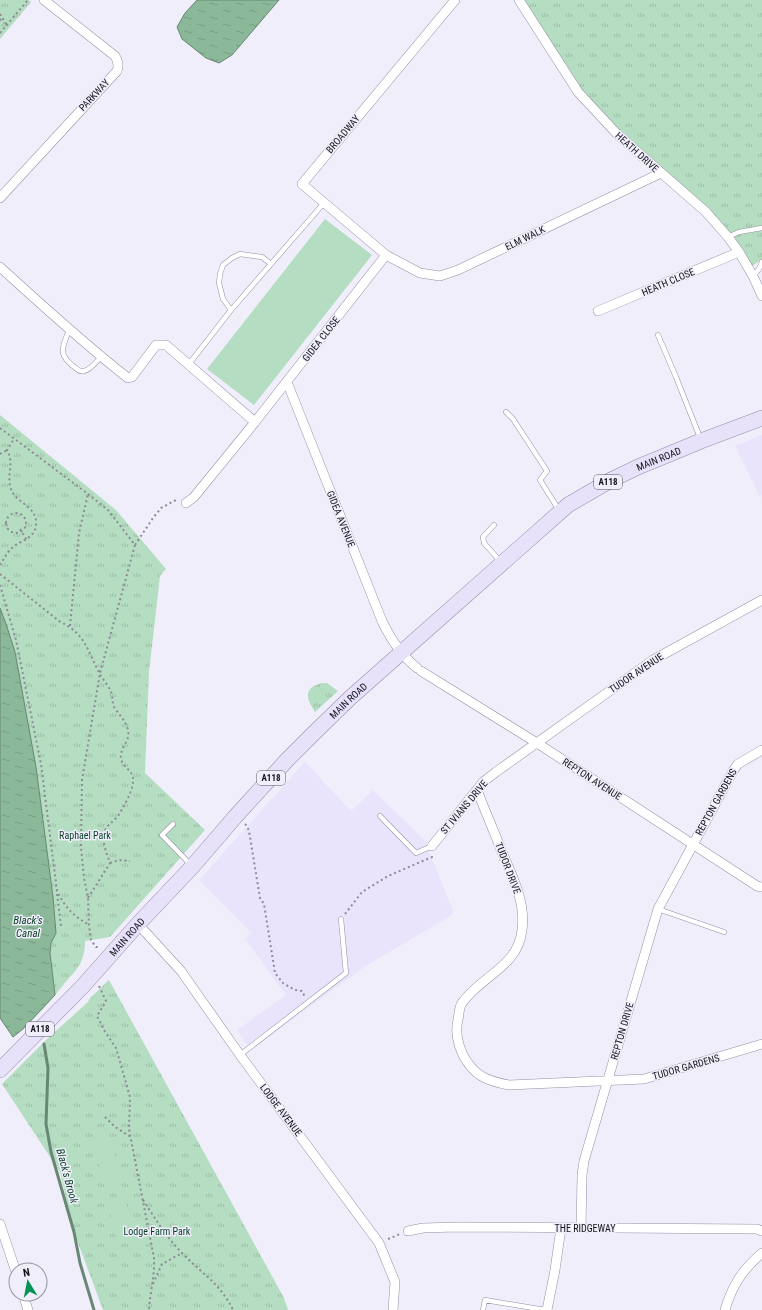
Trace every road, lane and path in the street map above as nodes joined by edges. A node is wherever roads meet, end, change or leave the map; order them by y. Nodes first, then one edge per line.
1 (28, 0) edge
2 (44, 0) edge
3 (455, 0) edge
4 (519, 0) edge
5 (0, 14) edge
6 (0, 19) edge
7 (7, 25) junction
8 (0, 33) edge
9 (661, 173) junction
10 (0, 198) edge
11 (324, 203) junction
12 (762, 228) edge
13 (728, 237) junction
14 (739, 252) junction
15 (386, 255) junction
16 (762, 262) edge
17 (271, 264) junction
18 (0, 267) edge
19 (753, 276) junction
20 (762, 296) edge
21 (231, 310) junction
22 (598, 311) dead end
23 (69, 330) junction
24 (658, 335) dead end
25 (101, 357) junction
26 (189, 364) junction
27 (287, 382) junction
28 (506, 412) dead end
29 (762, 418) edge
30 (255, 422) junction
31 (0, 428) edge
32 (14, 439) junction
33 (701, 441) junction
34 (7, 450) junction
35 (0, 454) edge
36 (88, 494) junction
37 (186, 504) joint
38 (560, 511) junction
39 (494, 525) dead end
40 (21, 530) junction
41 (27, 540) junction
42 (135, 546) junction
43 (502, 563) junction
44 (0, 565) edge
45 (0, 574) edge
46 (0, 585) edge
47 (762, 600) edge
48 (70, 626) junction
49 (401, 653) junction
50 (100, 673) junction
51 (537, 743) junction
52 (762, 750) edge
53 (477, 790) junction
54 (380, 816) dead end
55 (173, 824) dead end
56 (247, 826) dead end
57 (693, 844) junction
58 (432, 846) joint
59 (432, 857) dead end
60 (130, 861) dead end
61 (110, 863) junction
62 (192, 867) junction
63 (762, 887) edge
64 (57, 891) junction
65 (88, 898) junction
66 (658, 909) junction
67 (340, 919) joint
68 (138, 924) junction
69 (89, 925) junction
70 (61, 926) dead end
71 (724, 932) dead end
72 (100, 947) dead end
73 (98, 984) dead end
74 (308, 1003) junction
75 (762, 1044) edge
76 (240, 1055) junction
77 (5, 1064) edge
78 (608, 1080) junction
79 (105, 1117) dead end
80 (131, 1137) junction
81 (142, 1198) junction
82 (0, 1224) edge
83 (560, 1228) junction
84 (581, 1228) junction
85 (762, 1230) edge
86 (408, 1231) joint
87 (379, 1243) junction
88 (182, 1253) junction
89 (762, 1253) edge
90 (13, 1262) edge
91 (151, 1290) junction
92 (148, 1310) edge
93 (233, 1310) edge
94 (393, 1310) edge
95 (483, 1310) edge
96 (546, 1310) edge
97 (725, 1310) edge

1 - 7 path
2 - 10 street, PARKWAY
3 - 11 street, BROADWAY
4 - 9 street, HEATH DRIVE
5 - 7 path
6 - 7 path
7 - 8 path
9 - 13 street, HEATH DRIVE
9 - 15 street, ELM WALK
11 - 15 street, BROADWAY
11 - 17 lane
12 - 13 lane
13 - 14 street, HEATH DRIVE
14 - 19 street, HEATH DRIVE
14 - 22 street, HEATH CLOSE
15 - 27 street, GIDEA CLOSE
16 - 19 lane
17 - 21 lane
17 - 21 lane
18 - 23 street
19 - 20 street, HEATH DRIVE
21 - 26 lane
23 - 25 street
23 - 25 lane
24 - 33 lane
25 - 26 street
26 - 30 street
27 - 30 street, GIDEA CLOSE
27 - 49 street, GIDEA AVENUE
28 - 38 lane
29 - 33 main road, MAIN ROAD / A118
30 - 37 street, GIDEA CLOSE
31 - 32 path
32 - 34 path
32 - 36 path
33 - 38 main road, MAIN ROAD / A118
34 - 35 path
34 - 41 path
36 - 42 path
36 - 48 path
37 - 42 path
38 - 43 main road, MAIN ROAD / A118
39 - 43 lane
40 - 40 path
40 - 41 path
41 - 44 path
42 - 50 path
43 - 49 main road, MAIN ROAD / A118
45 - 48 path
46 - 64 path
47 - 51 street, TUDOR AVENUE
48 - 50 path
49 - 51 street, REPTON AVENUE
49 - 62 main road, MAIN ROAD / A118
50 - 61 path
50 - 65 path
51 - 53 street, ST IVIANS DRIVE
51 - 57 street, REPTON AVENUE
52 - 57 street, REPTON GARDENS
53 - 58 street, ST IVIANS DRIVE
53 - 78 street, TUDOR DRIVE
54 - 58 lane
55 - 62 lane
56 - 74 path
57 - 63 street, REPTON AVENUE
57 - 66 street, REPTON DRIVE
59 - 67 path
60 - 61 path
61 - 65 path
62 - 68 main road, MAIN ROAD / A118
64 - 69 path
64 - 70 path
65 - 69 path
66 - 71 lane
66 - 78 street, REPTON DRIVE
67 - 74 lane
68 - 76 street, LODGE AVENUE
68 - 77 main road, MAIN ROAD / A118
69 - 72 path
73 - 80 path
74 - 76 lane
75 - 78 street, TUDOR GARDENS
76 - 87 street, LODGE AVENUE
78 - 84 street, REPTON DRIVE
79 - 80 path
80 - 81 path
81 - 88 path
81 - 91 path
82 - 90 street
83 - 84 street, THE RIDGEWAY
83 - 86 street, THE RIDGEWAY
83 - 96 street
84 - 85 street, THE RIDGEWAY
86 - 87 path
87 - 94 street, LODGE AVENUE
88 - 91 path
88 - 93 path
89 - 97 street
91 - 92 path
95 - 96 lane

